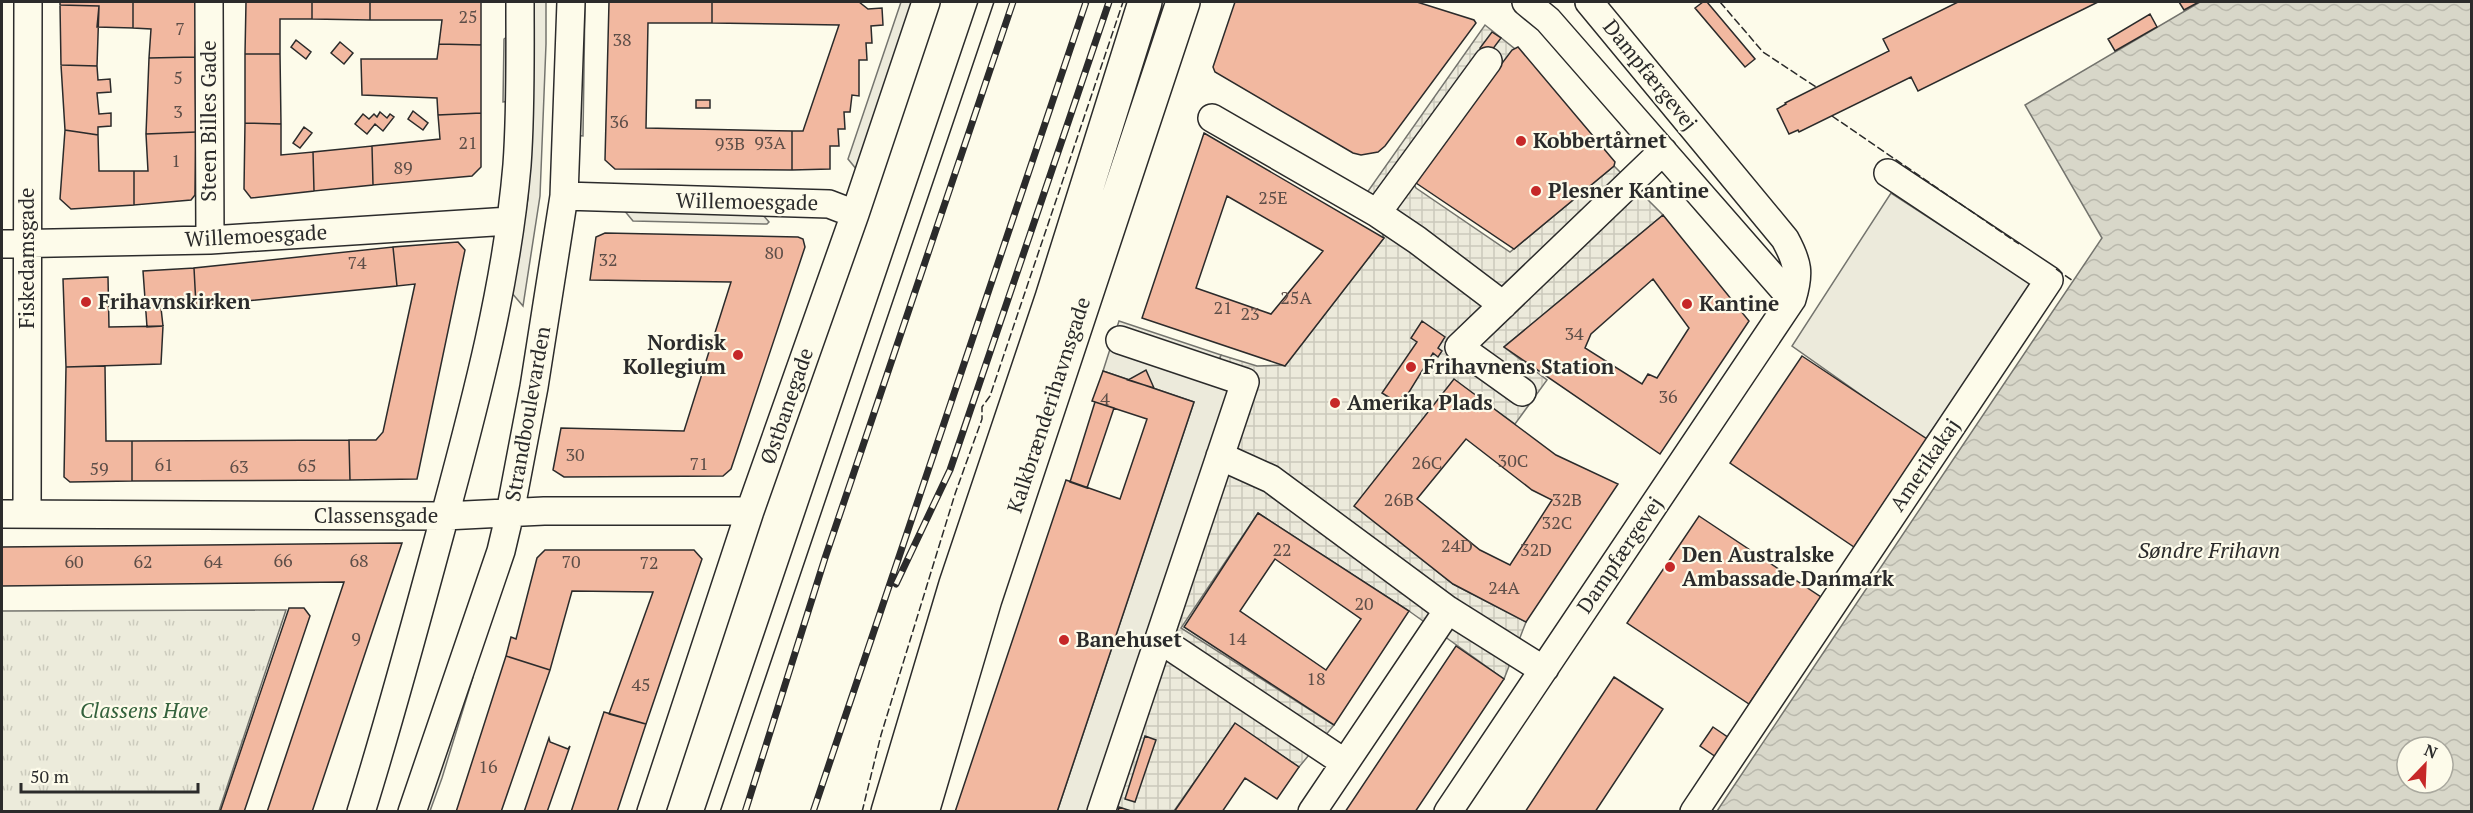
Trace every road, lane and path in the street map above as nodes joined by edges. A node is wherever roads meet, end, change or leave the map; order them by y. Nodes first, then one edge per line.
1 (28, 2) edge
2 (209, 2) edge
3 (520, 2) edge
4 (571, 2) edge
5 (926, 2) edge
6 (1145, 2) edge
7 (1183, 2) edge
8 (1526, 2) edge
9 (1589, 2) edge
10 (1488, 61) dead end
11 (1212, 118) dead end
12 (1663, 151) junction
13 (1888, 173) dead end
14 (564, 196) junction
15 (1377, 213) junction
16 (855, 214) junction
17 (510, 221) junction
18 (210, 240) junction
19 (14, 245) edge
20 (1795, 289) junction
21 (1503, 305) junction
22 (1119, 340) dead end
23 (1522, 392) dead end
24 (1220, 456) junction
25 (750, 511) junction
26 (510, 513) junction
27 (14, 514) edge
28 (445, 516) junction
29 (1448, 610) junction
30 (1159, 639) junction
31 (1545, 668) junction
32 (1344, 763) junction
33 (361, 812) edge
34 (412, 812) edge
35 (651, 812) edge
36 (888, 812) edge
37 (922, 812) edge
38 (1101, 812) edge
39 (1312, 812) edge
40 (1448, 812) edge
41 (1694, 812) edge

1 - 19 street, Fiskedamsgade
2 - 18 street, Steen Billes Gade
3 - 17 street
4 - 14 street, Strandboulevarden
5 - 16 street, Østbanegade
6 - 36 main road, Kalkbrænderihavnsgade
7 - 37 main road, Kalkbrænderihavnsgade
8 - 12 street, Dampfærgevej
9 - 20 street, Dampfærgevej
10 - 15 street
11 - 15 street
12 - 20 street, Dampfærgevej
12 - 21 street
13 - 41 street, Amerikakaj
14 - 16 street, Willemoesgade
14 - 26 street, Strandboulevarden
15 - 21 street
16 - 25 street, Østbanegade
17 - 18 street, Willemoesgade
17 - 28 street
18 - 19 street, Willemoesgade
19 - 27 street, Fiskedamsgade
20 - 31 street, Dampfærgevej
21 - 23 street
22 - 24 street
24 - 29 street
24 - 30 street
25 - 26 street, Classensgade
25 - 35 street, Østbanegade
26 - 28 street, Classensgade
26 - 34 street, Strandboulevarden
27 - 28 street, Classensgade
28 - 33 street
29 - 31 street
29 - 32 street
30 - 32 street
30 - 38 street
31 - 40 street, Dampfærgevej
32 - 39 street

